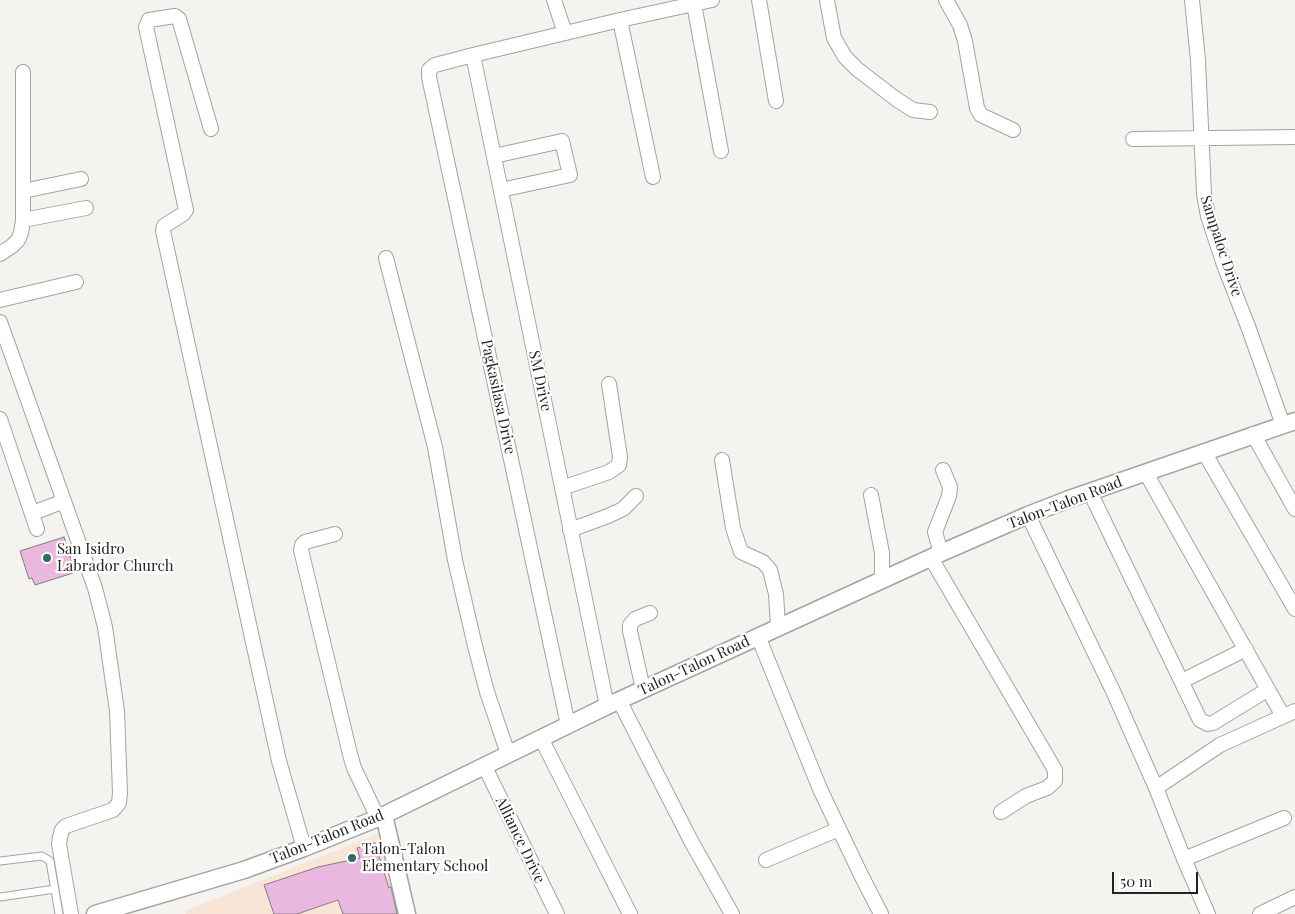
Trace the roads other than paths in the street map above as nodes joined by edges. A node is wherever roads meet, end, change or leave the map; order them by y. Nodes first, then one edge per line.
1 (554, 0) edge
2 (712, 0) edge
3 (759, 0) edge
4 (827, 0) edge
5 (946, 0) edge
6 (1192, 0) edge
7 (694, 4) junction
8 (620, 20) junction
9 (565, 33) junction
10 (473, 55) junction
11 (23, 72) dead end
12 (776, 101) dead end
13 (930, 112) dead end
14 (211, 129) dead end
15 (1014, 130) dead end
16 (1295, 137) edge
17 (1201, 138) junction
18 (1133, 139) dead end
19 (721, 151) dead end
20 (494, 156) junction
21 (653, 177) dead end
22 (81, 179) dead end
23 (501, 190) junction
24 (22, 191) junction
25 (86, 208) dead end
26 (22, 220) junction
27 (0, 254) edge
28 (386, 258) dead end
29 (76, 282) dead end
30 (0, 300) edge
31 (0, 322) edge
32 (609, 384) dead end
33 (0, 419) edge
34 (1289, 423) edge
35 (1253, 434) junction
36 (1204, 452) junction
37 (722, 460) dead end
38 (943, 470) dead end
39 (1146, 473) junction
40 (562, 488) junction
41 (1090, 492) junction
42 (871, 495) dead end
43 (636, 496) dead end
44 (64, 501) junction
45 (1295, 509) edge
46 (33, 513) junction
47 (1028, 515) junction
48 (37, 529) dead end
49 (570, 530) junction
50 (335, 534) dead end
51 (936, 555) junction
52 (882, 580) junction
53 (1295, 609) edge
54 (650, 613) dead end
55 (778, 626) junction
56 (758, 636) junction
57 (1246, 649) junction
58 (1182, 680) junction
59 (643, 689) junction
60 (1267, 690) junction
61 (613, 703) junction
62 (1289, 713) edge
63 (568, 725) junction
64 (541, 738) junction
65 (508, 754) junction
66 (484, 765) junction
67 (1156, 788) junction
68 (1001, 812) dead end
69 (381, 816) junction
70 (1284, 818) dead end
71 (839, 829) junction
72 (304, 848) junction
73 (1184, 859) junction
74 (766, 860) dead end
75 (0, 861) edge
76 (55, 889) junction
77 (0, 897) edge
78 (1295, 897) edge
79 (1267, 913) edge
80 (59, 914) edge
81 (71, 914) edge
82 (95, 914) edge
83 (407, 914) edge
84 (557, 914) edge
85 (630, 914) edge
86 (732, 914) edge
87 (881, 914) edge
88 (1208, 914) edge

1 - 9 street
2 - 7 street
3 - 12 street
4 - 13 street
5 - 15 street
6 - 17 street, Sampaloc Drive
7 - 8 street
7 - 19 street
8 - 9 street
8 - 21 street
9 - 10 street
10 - 20 street, SM Drive
10 - 63 street, Pagkasilasa Drive
11 - 24 street
14 - 72 street
16 - 17 street
17 - 18 street
17 - 34 street, Sampaloc Drive
20 - 23 street, SM Drive
20 - 23 street
22 - 24 street
23 - 40 street, SM Drive
24 - 26 street
25 - 26 street
26 - 27 street
28 - 65 street
29 - 30 street
31 - 44 street
32 - 40 street
33 - 46 street
34 - 35 street, Talon-Talon Road
35 - 36 street, Talon-Talon Road
35 - 45 street
36 - 39 street, Talon-Talon Road
36 - 53 street
37 - 55 street
38 - 51 street
39 - 41 street, Talon-Talon Road
39 - 57 street
40 - 49 street, SM Drive
41 - 47 street, Talon-Talon Road
41 - 58 street
42 - 52 street
43 - 49 street
44 - 46 street
44 - 81 street
46 - 48 street
47 - 51 street, Talon-Talon Road
47 - 67 street
49 - 61 street, SM Drive
50 - 69 street
51 - 52 street, Talon-Talon Road
51 - 68 street
52 - 55 street, Talon-Talon Road
54 - 59 street
55 - 56 street, Talon-Talon Road
56 - 59 street, Talon-Talon Road
56 - 71 street
57 - 58 street
57 - 60 street
58 - 60 street
59 - 61 street, Talon-Talon Road
60 - 62 street
61 - 63 street, Talon-Talon Road
61 - 86 street, SM Drive
62 - 67 street
63 - 64 street, Talon-Talon Road
64 - 65 street, Talon-Talon Road
64 - 85 street
65 - 66 street, Talon-Talon Road
66 - 69 street, Talon-Talon Road
66 - 84 street, Alliance Drive
67 - 73 street
69 - 72 street, Talon-Talon Road
69 - 83 street
70 - 73 street
71 - 74 street
71 - 87 street
72 - 82 street, Talon-Talon Road
73 - 88 street
75 - 76 lane
76 - 77 lane
76 - 80 lane
78 - 79 street

